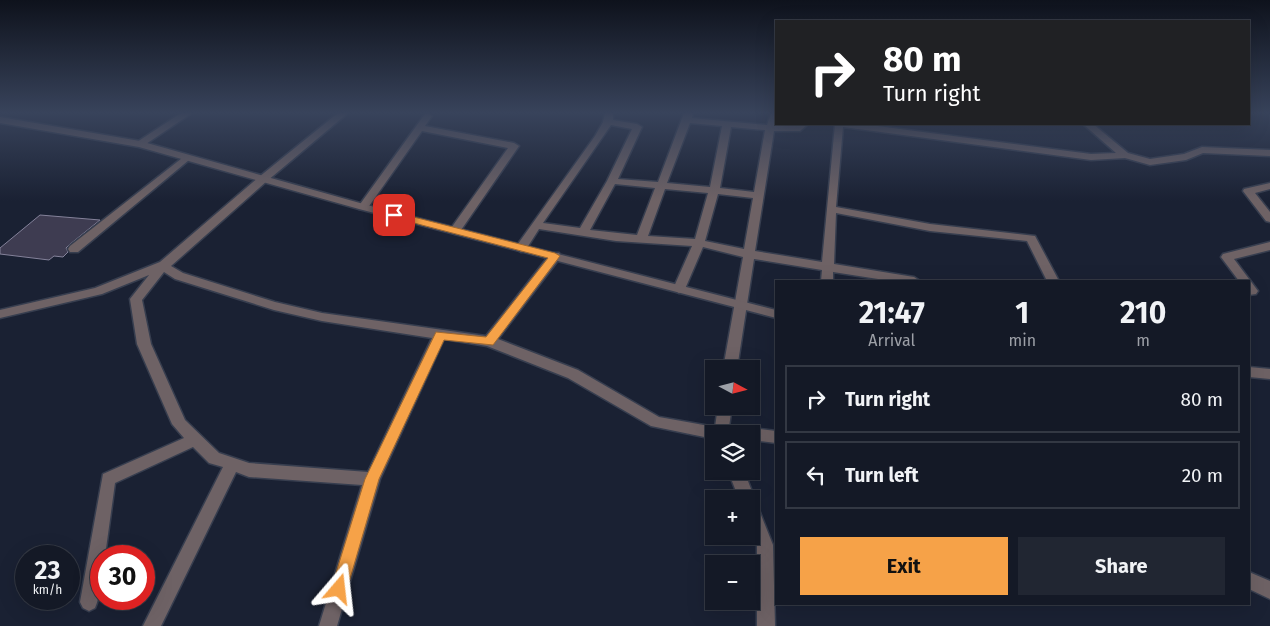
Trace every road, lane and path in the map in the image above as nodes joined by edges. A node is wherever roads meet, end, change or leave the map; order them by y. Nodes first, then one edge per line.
1 (130, 142) edge
2 (143, 142) edge
3 (308, 142) edge
4 (411, 142) edge
5 (494, 142) edge
6 (593, 142) edge
7 (630, 142) edge
8 (678, 142) edge
9 (723, 142) edge
10 (767, 142) edge
11 (837, 142) edge
12 (976, 142) edge
13 (1109, 142) edge
14 (140, 144) junction
15 (1270, 153) edge
16 (1125, 156) junction
17 (186, 158) junction
18 (263, 179) junction
19 (612, 181) junction
20 (660, 186) junction
21 (1270, 186) edge
22 (714, 191) junction
23 (758, 195) junction
24 (363, 207) junction
25 (831, 209) junction
26 (1270, 220) edge
27 (536, 225) junction
28 (455, 231) junction
29 (583, 232) junction
30 (641, 239) junction
31 (699, 243) junction
32 (1270, 246) edge
33 (521, 248) junction
34 (74, 249) dead end
35 (748, 254) junction
36 (555, 256) junction
37 (164, 266) junction
38 (828, 266) junction
39 (826, 280) edge
40 (908, 280) edge
41 (1052, 280) edge
42 (1244, 280) edge
43 (679, 289) junction
44 (739, 304) junction
45 (0, 314) edge
46 (775, 314) edge
47 (440, 335) junction
48 (489, 342) junction
49 (731, 360) edge
50 (1250, 372) edge
51 (1270, 374) edge
52 (705, 431) edge
53 (760, 435) edge
54 (775, 436) edge
55 (195, 440) junction
56 (232, 464) junction
57 (372, 479) junction
58 (760, 532) edge
59 (1250, 580) edge
60 (1270, 590) edge
61 (89, 602) dead end
62 (152, 626) edge
63 (328, 626) edge
64 (766, 626) edge

1 - 14 street
2 - 14 street
3 - 18 street
4 - 24 street
5 - 28 street
6 - 27 street
7 - 19 street
8 - 20 street
9 - 22 street
10 - 23 street
11 - 25 street
12 - 16 street
13 - 16 street
14 - 17 street
15 - 16 street
17 - 18 street
17 - 34 street
18 - 24 street
18 - 37 street
19 - 20 street
19 - 29 street
20 - 22 street
20 - 30 street
21 - 26 street
22 - 23 street
22 - 31 street
23 - 35 street
24 - 28 street
25 - 38 street
25 - 41 street
27 - 29 street
27 - 33 street
28 - 33 street
29 - 30 street
30 - 31 street
31 - 35 street
31 - 43 street
32 - 42 street
33 - 36 street
35 - 38 street
35 - 44 street
36 - 43 street
36 - 48 street
37 - 45 street
37 - 47 street
37 - 55 street
38 - 39 street
38 - 40 street
43 - 44 street
44 - 46 street
44 - 49 street
47 - 48 street
47 - 57 street
48 - 52 street
50 - 51 street
53 - 54 street
55 - 56 street
55 - 61 street
56 - 57 street
56 - 62 street
57 - 63 street
58 - 64 street
59 - 60 street

